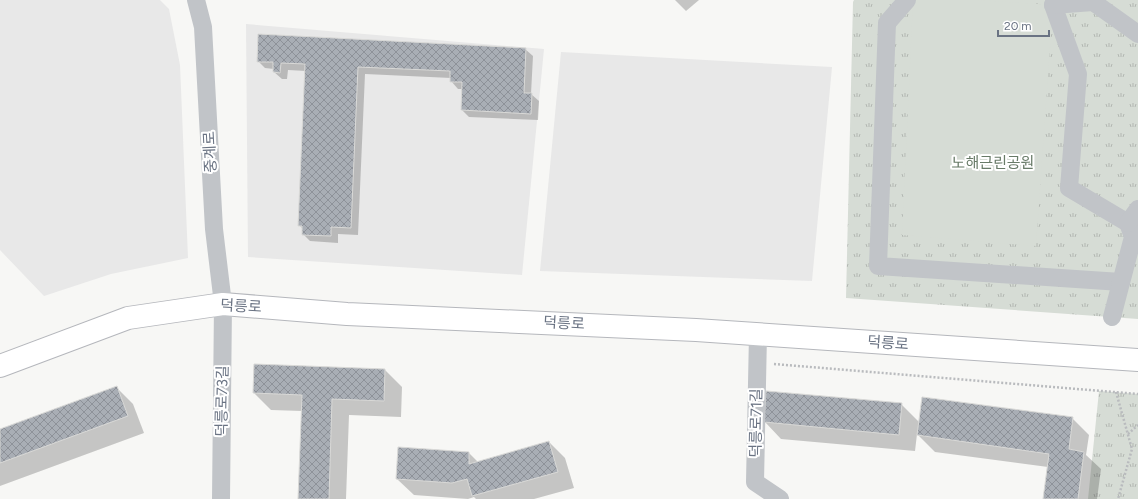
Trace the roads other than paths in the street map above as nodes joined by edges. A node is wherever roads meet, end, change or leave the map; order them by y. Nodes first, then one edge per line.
1 (196, 0) edge
2 (906, 0) edge
3 (1054, 3) edge
4 (1138, 34) edge
5 (1133, 216) edge
6 (1122, 282) junction
7 (223, 304) junction
8 (1112, 317) dead end
9 (758, 334) junction
10 (1138, 360) edge
11 (0, 366) edge
12 (221, 499) edge
13 (780, 499) edge

1 - 7 street, 중계로
2 - 6 street
3 - 4 street
3 - 5 street
5 - 6 street
6 - 8 street
7 - 9 main road, 덕릉로
7 - 11 main road, 덕릉로
7 - 12 street, 덕릉로73길
9 - 10 main road, 덕릉로
9 - 13 street, 덕릉로71길

